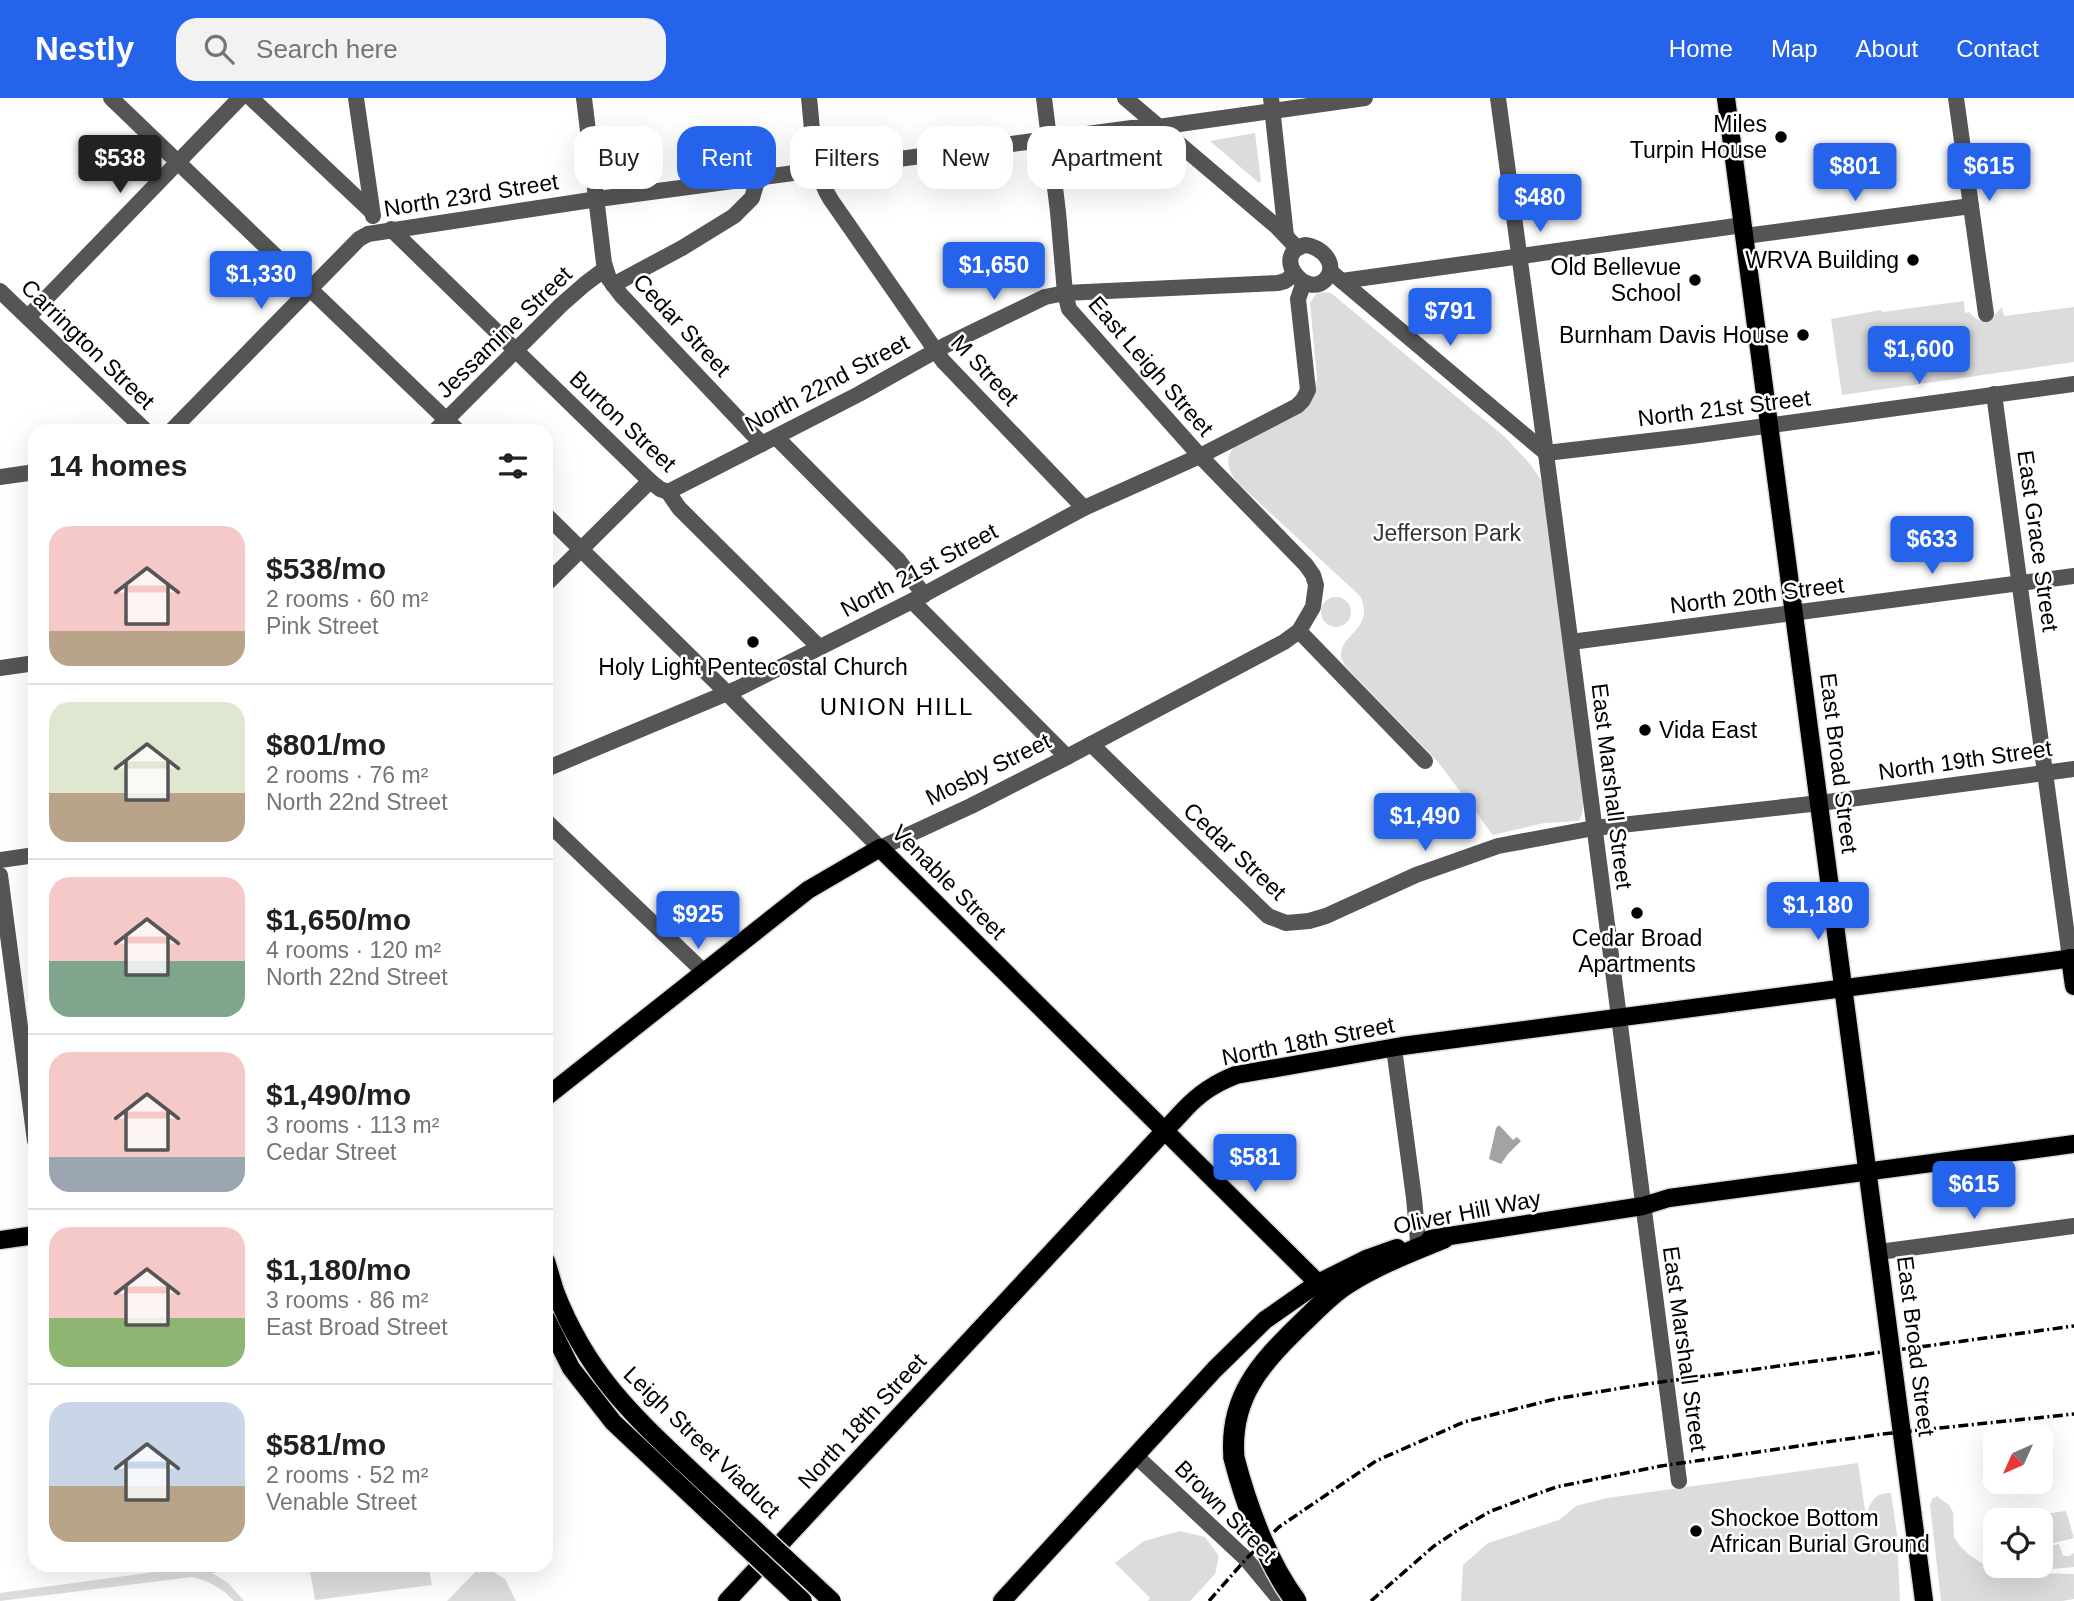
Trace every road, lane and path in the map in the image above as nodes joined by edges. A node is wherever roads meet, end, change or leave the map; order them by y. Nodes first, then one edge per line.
1 (111, 98) edge
2 (240, 98) edge
3 (251, 98) edge
4 (356, 98) edge
5 (584, 98) edge
6 (809, 98) edge
7 (1044, 98) edge
8 (1125, 98) edge
9 (1365, 98) edge
10 (1498, 98) edge
11 (1726, 98) edge
12 (1956, 98) edge
13 (1272, 104) edge
14 (812, 126) edge
15 (1047, 126) edge
16 (1157, 126) edge
17 (1163, 126) edge
18 (1027, 144) edge
19 (1186, 151) edge
20 (903, 159) edge
21 (178, 162) junction
22 (677, 189) edge
23 (755, 189) edge
24 (824, 189) edge
25 (1055, 189) edge
26 (598, 199) junction
27 (1971, 206) junction
28 (372, 212) junction
29 (383, 231) junction
30 (1744, 231) junction
31 (1291, 242) junction
32 (1519, 255) junction
33 (605, 269) junction
34 (1336, 276) junction
35 (1300, 278) junction
36 (613, 285) junction
37 (309, 289) junction
38 (0, 291) edge
39 (1065, 293) junction
40 (1986, 314) dead end
41 (28, 317) junction
42 (516, 350) junction
43 (935, 351) junction
44 (2074, 384) edge
45 (1994, 394) junction
46 (139, 424) edge
47 (178, 424) edge
48 (443, 424) edge
49 (449, 424) edge
50 (1769, 426) junction
51 (769, 440) junction
52 (1546, 453) junction
53 (1200, 456) junction
54 (28, 473) edge
55 (0, 477) edge
56 (650, 481) junction
57 (668, 492) junction
58 (1084, 509) junction
59 (553, 522) edge
60 (581, 548) junction
61 (2074, 576) edge
62 (553, 577) edge
63 (2019, 583) junction
64 (918, 598) junction
65 (1794, 613) junction
66 (1299, 631) junction
67 (1571, 642) junction
68 (819, 647) junction
69 (28, 664) edge
70 (0, 668) edge
71 (727, 694) junction
72 (1091, 744) junction
73 (1067, 757) junction
74 (1425, 761) dead end
75 (553, 766) edge
76 (2074, 769) edge
77 (2044, 773) junction
78 (1820, 803) junction
79 (553, 828) edge
80 (1594, 828) junction
81 (880, 848) junction
82 (28, 856) edge
83 (0, 860) edge
84 (0, 874) edge
85 (2072, 958) edge
86 (704, 972) junction
87 (2074, 986) edge
88 (1843, 988) junction
89 (1619, 1018) junction
90 (1394, 1048) junction
91 (28, 1088) edge
92 (553, 1091) edge
93 (1164, 1131) junction
94 (2074, 1144) edge
95 (1868, 1172) junction
96 (1643, 1206) junction
97 (2074, 1226) edge
98 (28, 1236) edge
99 (1444, 1238) junction
100 (0, 1240) edge
101 (1418, 1241) junction
102 (1879, 1252) junction
103 (1318, 1283) junction
104 (553, 1284) edge
105 (553, 1332) edge
106 (1136, 1456) junction
107 (1679, 1481) dead end
108 (727, 1601) edge
109 (803, 1601) edge
110 (832, 1601) edge
111 (1002, 1601) edge
112 (1281, 1601) edge
113 (1296, 1601) edge
114 (1924, 1601) edge

1 - 21 street
2 - 21 street
3 - 28 street
4 - 28 street
5 - 26 street, Cedar Street
6 - 14 street, M Street
7 - 15 street, East Leigh Street
8 - 16 street
9 - 13 street, North 23rd Street
10 - 32 street, East Marshall Street
11 - 30 main road, East Broad Street
12 - 27 street
13 - 17 street, North 23rd Street
13 - 31 street
18 - 20 street, North 23rd Street
19 - 31 street
21 - 37 street
21 - 41 street
22 - 26 street, North 23rd Street
23 - 36 street
24 - 43 street, M Street
25 - 39 street, East Leigh Street
26 - 29 street, North 23rd Street
26 - 33 street, Cedar Street
27 - 30 street
27 - 40 street
28 - 29 street
29 - 37 street
29 - 42 street, Burton Street
30 - 32 street
30 - 50 main road, East Broad Street
31 - 34 street
31 - 35 street
32 - 34 street
32 - 52 street, East Marshall Street
33 - 36 street, Cedar Street
33 - 42 street, Jessamine Street
34 - 35 street, North 22nd Street
34 - 52 street
35 - 39 street, North 22nd Street
35 - 53 street, North 21st Street
36 - 51 street, Cedar Street
37 - 47 street
37 - 48 street
38 - 41 street, Carrington Street
39 - 43 street, North 22nd Street
39 - 53 street, East Leigh Street
41 - 46 street, Carrington Street
42 - 49 street, Jessamine Street
42 - 56 street, Burton Street
43 - 51 street, North 22nd Street
43 - 58 street, M Street
44 - 45 street, North 21st Street
45 - 50 street, North 21st Street
45 - 63 street, East Grace Street
50 - 52 street, North 21st Street
50 - 65 main road, East Broad Street
51 - 57 street, North 22nd Street
51 - 64 street, Cedar Street
52 - 67 street, East Marshall Street
53 - 58 street, North 21st Street
53 - 66 street, East Leigh Street
54 - 55 street
56 - 57 street, Burton Street
56 - 60 street
57 - 68 street, Burton Street
58 - 64 street, North 21st Street
59 - 60 street, Venable Street
60 - 62 street
60 - 71 street, Venable Street
61 - 63 street, North 20th Street
63 - 65 street, North 20th Street
63 - 77 street, East Grace Street
64 - 68 street, North 21st Street
64 - 73 street, Cedar Street
65 - 67 street, North 20th Street
65 - 78 main road, East Broad Street
66 - 72 street, Mosby Street
66 - 74 street
67 - 80 street, East Marshall Street
68 - 71 street, North 21st Street
69 - 70 street
71 - 75 street, North 21st Street
71 - 81 street, Venable Street
72 - 73 street, Mosby Street
72 - 80 street, Cedar Street
73 - 81 street, Mosby Street
76 - 77 street, North 19th Street
77 - 78 street, North 19th Street
77 - 85 street, East Grace Street
78 - 80 street, Cedar Street
78 - 88 main road, East Broad Street
79 - 86 street
80 - 89 street, East Marshall Street
81 - 86 main road, Mosby Street
81 - 93 main road, Venable Street
82 - 83 street
84 - 91 street
85 - 87 main road, East Grace Street
85 - 88 main road, North 18th Street
86 - 92 main road, Mosby Street
88 - 89 main road, North 18th Street
88 - 95 main road, East Broad Street
89 - 90 main road, North 18th Street
89 - 96 street, East Marshall Street
90 - 93 main road, North 18th Street
90 - 101 street
93 - 103 main road, Venable Street
93 - 108 main road, North 18th Street
94 - 95 main road, Oliver Hill Way
95 - 96 main road, Oliver Hill Way
95 - 102 main road, East Broad Street
96 - 99 main road, Oliver Hill Way
96 - 107 street, East Marshall Street
97 - 102 street
98 - 100 main road
99 - 101 main road, Oliver Hill Way
99 - 113 highway, bridge
101 - 103 main road, Oliver Hill Way
102 - 114 main road, East Broad Street
103 - 106 main road, Oliver Hill Way
104 - 110 main road, Leigh Street Viaduct, bridge
105 - 109 main road, Leigh Street Viaduct, bridge
106 - 111 main road, Oliver Hill Way
106 - 112 street, Brown Street

